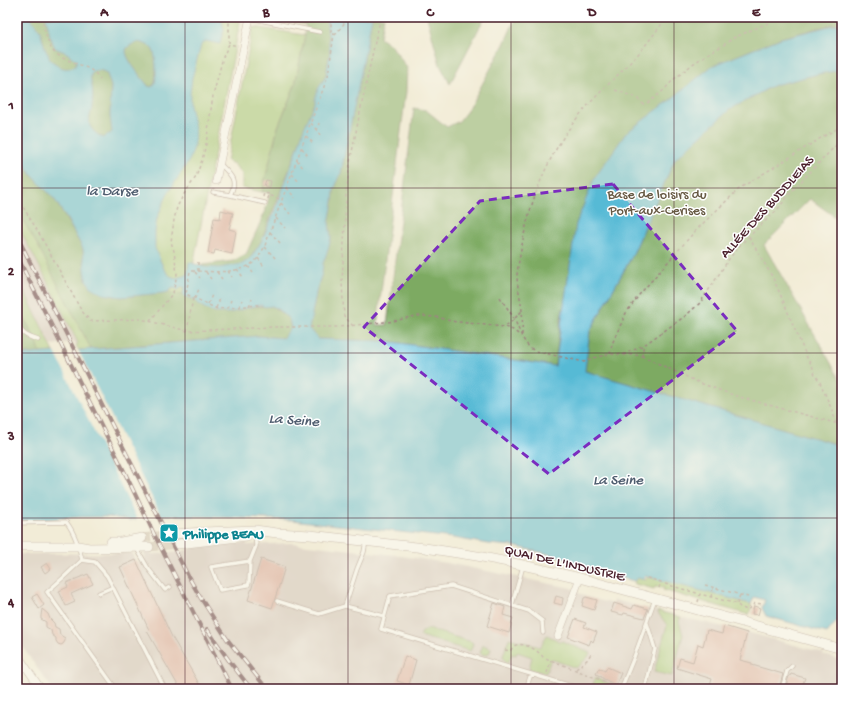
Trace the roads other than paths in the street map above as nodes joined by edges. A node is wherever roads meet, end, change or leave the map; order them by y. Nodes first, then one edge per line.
1 (249, 18) edge
2 (320, 32) dead end
3 (219, 164) junction
4 (216, 181) dead end
5 (213, 192) dead end
6 (230, 195) junction
7 (265, 203) dead end
8 (17, 325) edge
9 (38, 340) dead end
10 (17, 523) edge
11 (255, 533) junction
12 (173, 534) tunnel mouth
13 (142, 538) tunnel mouth
14 (366, 541) junction
15 (178, 544) tunnel mouth
16 (17, 546) edge
17 (78, 546) junction
18 (136, 547) junction
19 (149, 547) tunnel mouth
20 (82, 560) junction
21 (250, 561) junction
22 (524, 565) junction
23 (580, 578) junction
24 (113, 587) junction
25 (170, 587) dead end
26 (99, 593) dead end
27 (655, 598) junction
28 (277, 601) dead end
29 (512, 605) junction
30 (346, 606) junction
31 (384, 616) junction
32 (647, 622) junction
33 (543, 633) dead end
34 (558, 636) dead end
35 (842, 649) edge
36 (17, 654) edge
37 (792, 666) dead end
38 (531, 674) junction
39 (622, 688) edge
40 (41, 689) edge
41 (116, 689) edge
42 (165, 689) edge
43 (526, 689) edge
44 (581, 689) edge
45 (645, 689) edge
46 (782, 689) edge

1 - 2 lane
1 - 3 street
3 - 4 street
3 - 6 lane
5 - 6 lane
6 - 7 lane
8 - 9 lane
10 - 17 lane
11 - 12 main road, QUAI DE L'INDUSTRIE
11 - 14 main road, QUAI DE L'INDUSTRIE
11 - 15 main road, QUAI DE L'INDUSTRIE
11 - 21 lane
13 - 17 main road
14 - 22 main road, QUAI DE L'INDUSTRIE
14 - 30 lane
16 - 17 main road
17 - 18 main road
17 - 20 lane
18 - 19 main road
18 - 25 lane
20 - 24 lane
20 - 41 lane
21 - 21 lane
22 - 23 main road, QUAI DE L'INDUSTRIE
22 - 29 lane
23 - 27 main road, QUAI DE L'INDUSTRIE
23 - 34 street
24 - 26 lane
24 - 42 lane
27 - 32 lane
27 - 35 main road, QUAI DE L'INDUSTRIE
28 - 30 lane
29 - 31 lane
29 - 33 lane
30 - 31 lane
31 - 38 lane
32 - 39 lane
32 - 45 lane
36 - 40 street
37 - 46 lane
38 - 43 lane
38 - 44 lane

